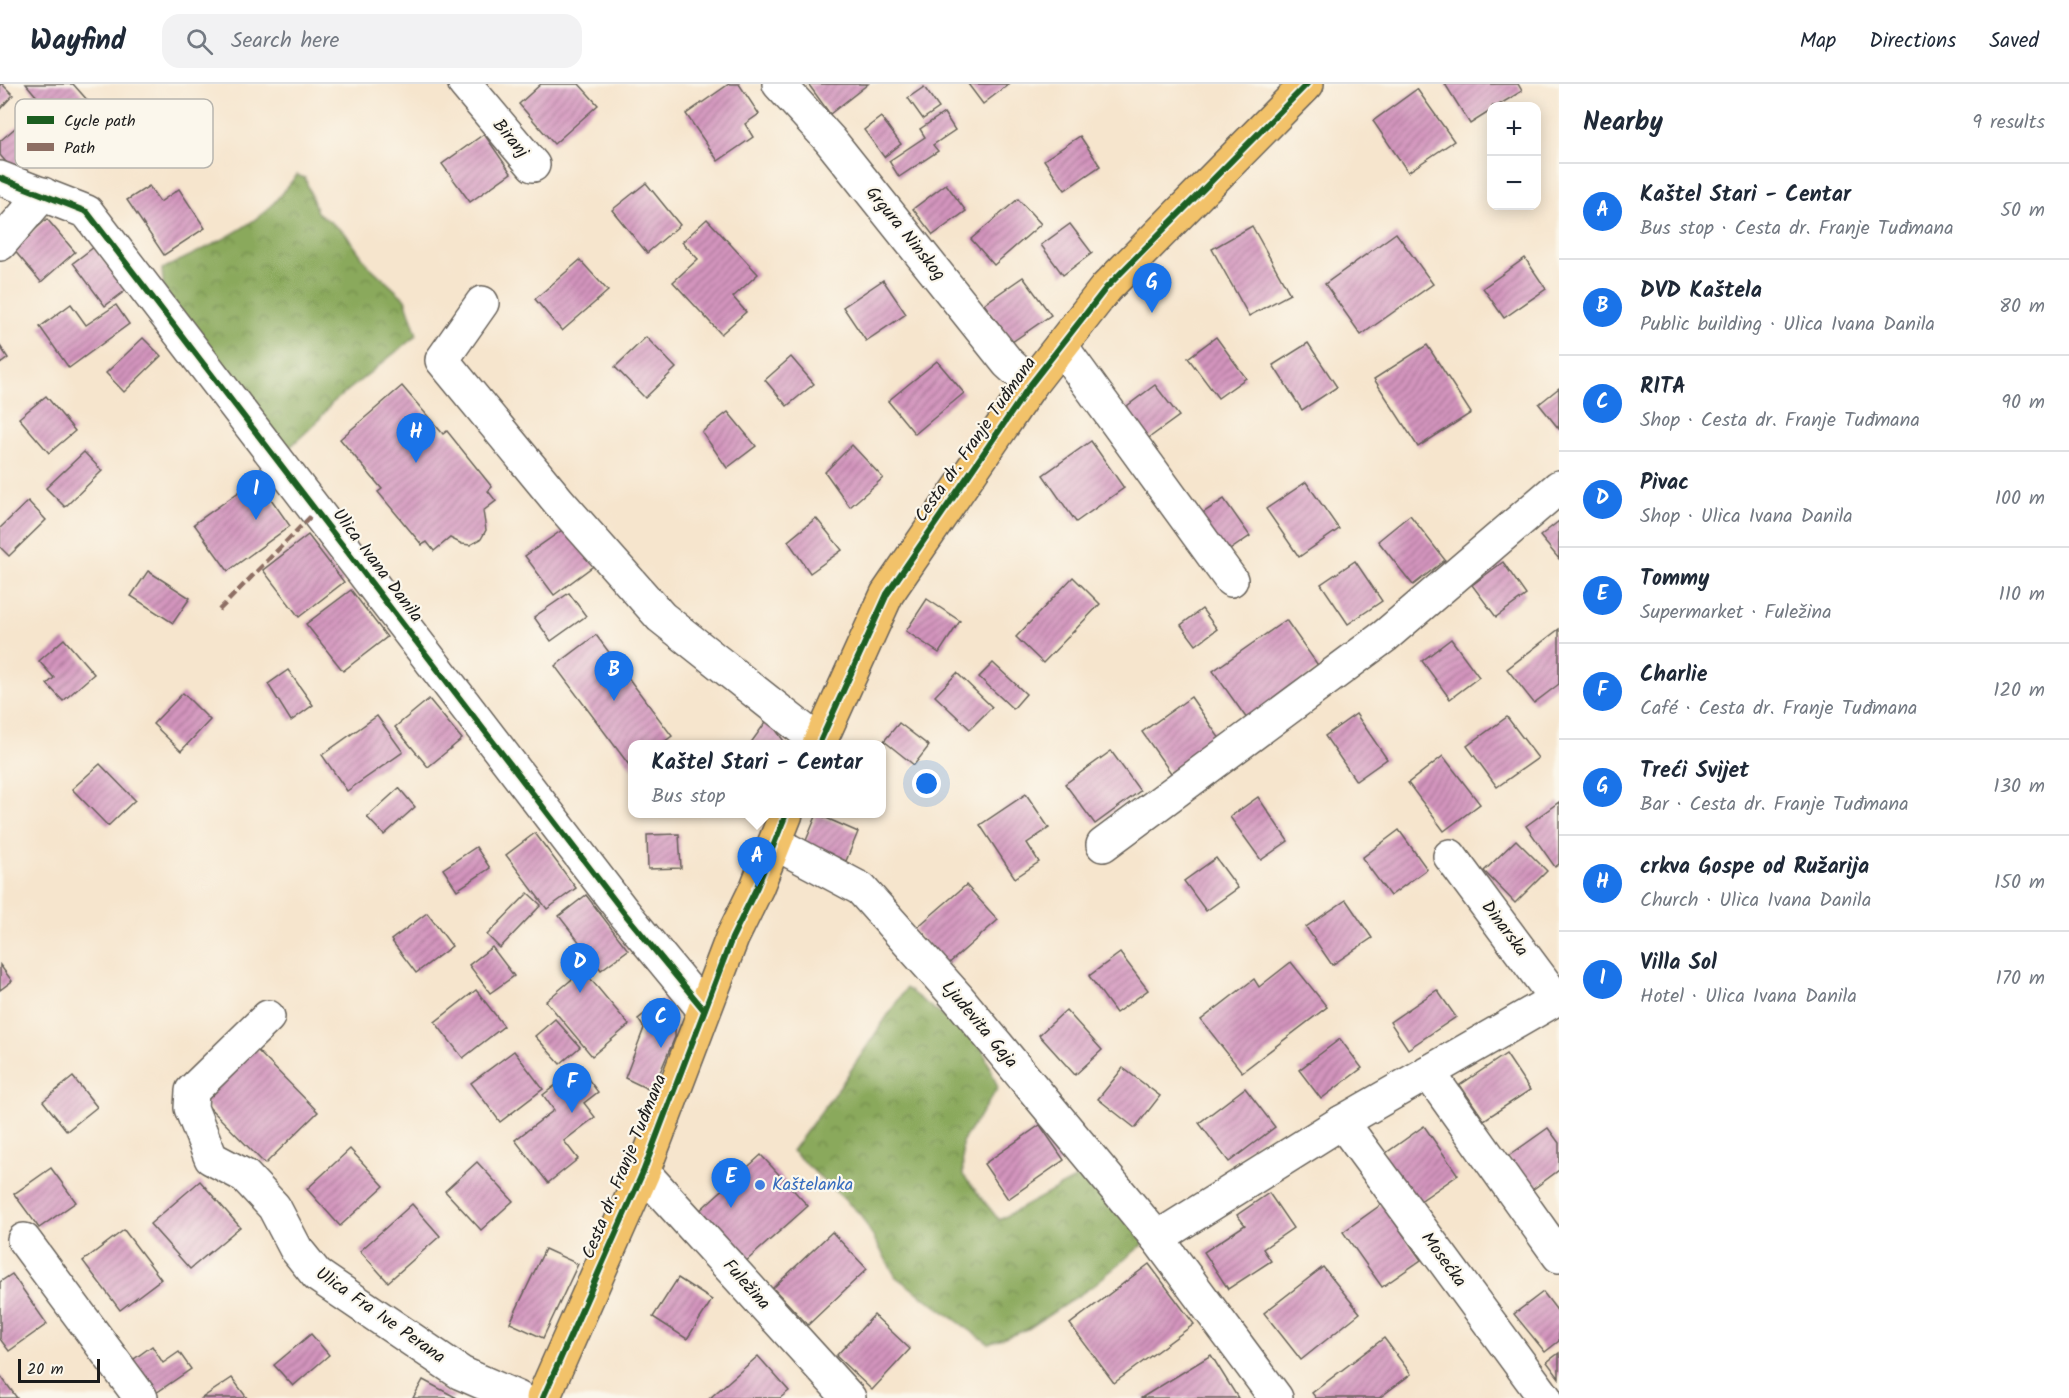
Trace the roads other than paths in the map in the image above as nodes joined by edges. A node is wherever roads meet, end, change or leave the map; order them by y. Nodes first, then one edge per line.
1 (465, 84) edge
2 (779, 84) edge
3 (1307, 84) edge
4 (533, 165) dead end
5 (0, 178) edge
6 (43, 194) junction
7 (0, 244) edge
8 (482, 303) dead end
9 (1061, 346) junction
10 (1031, 384) junction
11 (1559, 487) edge
12 (1230, 580) dead end
13 (815, 740) edge
14 (822, 740) edge
15 (781, 828) edge
16 (1102, 845) dead end
17 (1450, 856) dead end
18 (704, 1010) junction
19 (268, 1017) dead end
20 (1428, 1072) junction
21 (1342, 1122) junction
22 (643, 1172) junction
23 (1157, 1238) junction
24 (24, 1240) dead end
25 (1556, 1243) edge
26 (141, 1398) edge
27 (518, 1398) edge
28 (543, 1398) edge
29 (849, 1398) edge
30 (1276, 1398) edge
31 (1545, 1398) edge

1 - 4 street, Biranj
2 - 10 street, Grgura Ninskog
3 - 9 main road, Cesta dr. Franje Tuđmana
5 - 6 street, Ulica Ivana Danila
6 - 7 street
6 - 18 street, Ulica Ivana Danila
8 - 13 street
9 - 10 main road, Cesta dr. Franje Tuđmana
9 - 12 street
10 - 14 main road, Cesta dr. Franje Tuđmana
11 - 16 street
15 - 18 main road, Cesta dr. Franje Tuđmana
15 - 23 street, Ljudevita Gaja
17 - 20 street, Dinarska
18 - 22 main road, Cesta dr. Franje Tuđmana
19 - 27 street, Ulica Fra Ive Perana
20 - 21 street, Dinarska
20 - 25 street
21 - 23 street, Dinarska
21 - 31 street, Mosećka
22 - 28 main road, Cesta dr. Franje Tuđmana
22 - 29 street, Fuležina
23 - 30 street, Ljudevita Gaja
24 - 26 street

